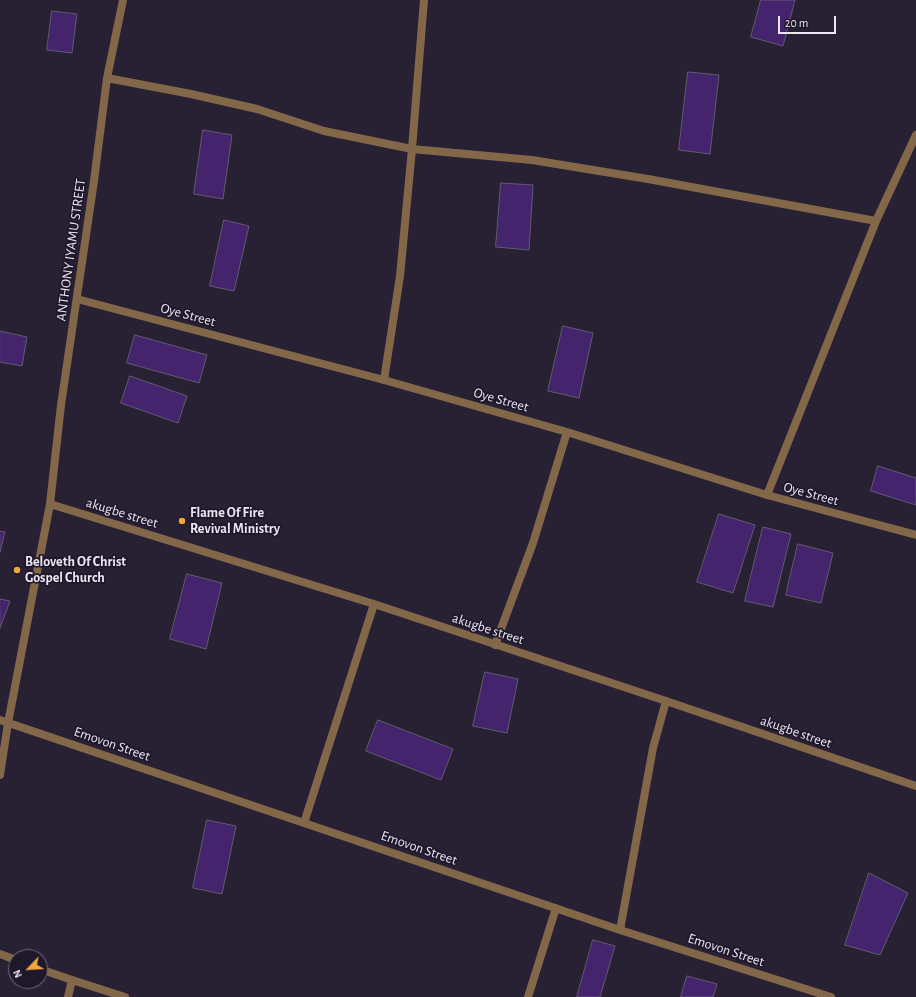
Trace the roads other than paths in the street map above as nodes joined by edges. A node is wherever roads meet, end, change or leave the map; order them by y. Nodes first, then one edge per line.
1 (123, 0) edge
2 (424, 0) edge
3 (107, 78) junction
4 (916, 135) edge
5 (412, 149) junction
6 (876, 221) junction
7 (77, 299) junction
8 (384, 380) junction
9 (567, 432) junction
10 (767, 495) junction
11 (50, 504) junction
12 (916, 535) edge
13 (374, 604) junction
14 (496, 645) junction
15 (666, 701) junction
16 (0, 720) edge
17 (8, 723) junction
18 (0, 775) edge
19 (916, 786) edge
20 (304, 823) junction
21 (556, 908) junction
22 (620, 930) junction
23 (48, 972) edge
24 (72, 980) junction
25 (68, 997) edge
26 (125, 997) edge
27 (528, 997) edge
28 (831, 997) edge

1 - 3 street, ANTHONY IYAMU STREET
2 - 5 street
3 - 5 street
3 - 7 street, ANTHONY IYAMU STREET
4 - 6 street
5 - 6 street
5 - 8 street
6 - 10 street
7 - 8 street, Oye Street
7 - 11 street, ANTHONY IYAMU STREET
8 - 9 street, Oye Street
9 - 10 street, Oye Street
9 - 14 street
10 - 12 street, Oye Street
11 - 13 street, akugbe street
11 - 17 street
13 - 14 street, akugbe street
13 - 20 street
14 - 15 street, akugbe street
15 - 19 street, akugbe street
15 - 22 street
16 - 17 street, Emovon Street
17 - 18 street
17 - 20 street, Emovon Street
20 - 21 street, Emovon Street
21 - 22 street, Emovon Street
21 - 27 street
22 - 28 street, Emovon Street
23 - 24 street
24 - 25 street
24 - 26 street

